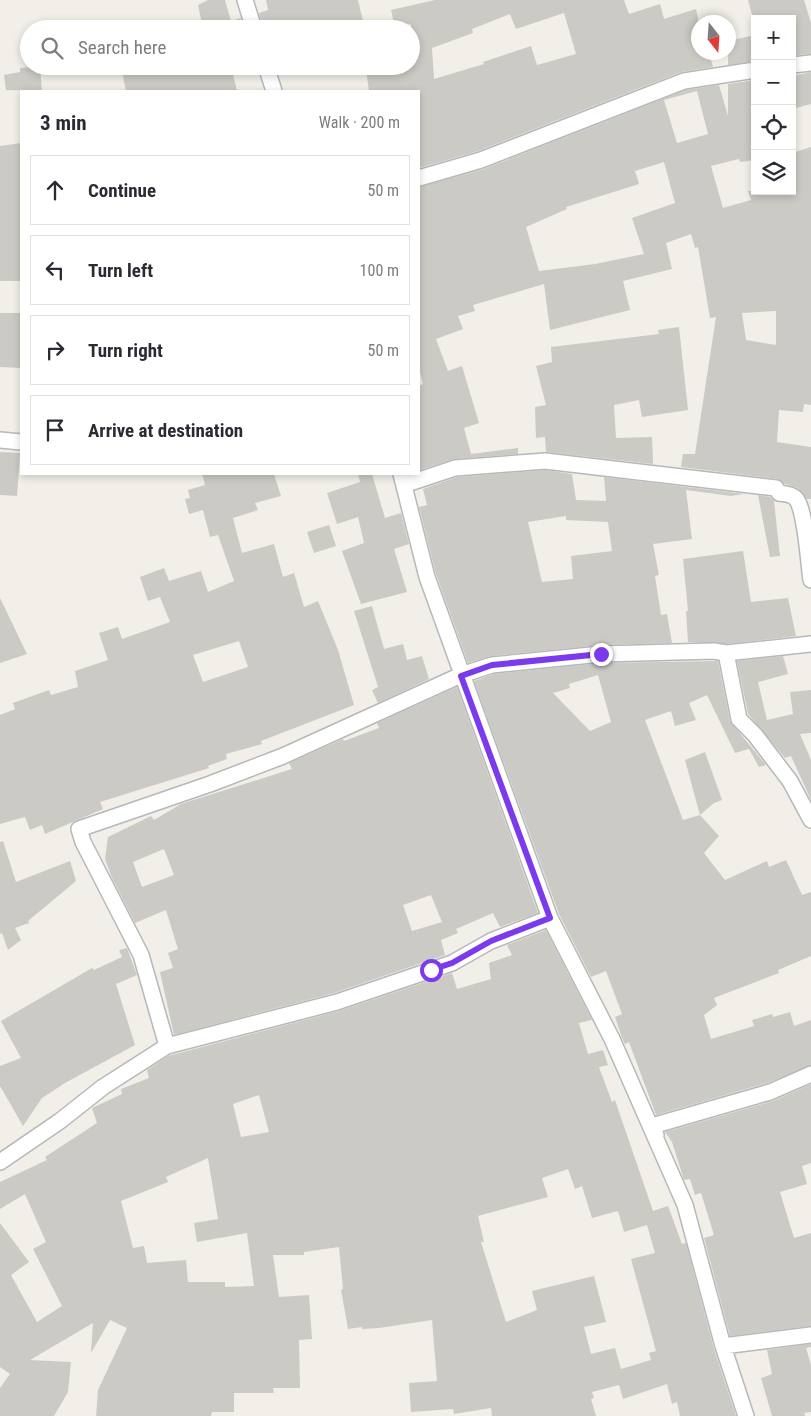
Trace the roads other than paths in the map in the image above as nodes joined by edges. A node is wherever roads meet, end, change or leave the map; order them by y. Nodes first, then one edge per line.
1 (245, 0) edge
2 (251, 20) edge
3 (811, 63) edge
4 (796, 65) edge
5 (751, 71) edge
6 (269, 75) edge
7 (274, 90) edge
8 (420, 178) edge
9 (0, 440) edge
10 (20, 442) edge
11 (403, 479) edge
12 (811, 580) edge
13 (811, 644) edge
14 (726, 653) junction
15 (461, 676) junction
16 (811, 820) edge
17 (550, 918) junction
18 (167, 1046) junction
19 (811, 1074) edge
20 (659, 1143) junction
21 (0, 1162) edge
22 (811, 1334) edge
23 (723, 1346) junction
24 (746, 1416) edge

1 - 2 street
3 - 4 street
5 - 8 street
6 - 7 street
9 - 10 street
11 - 12 street
11 - 15 street
13 - 14 street
14 - 15 street
14 - 16 street
15 - 17 street
15 - 18 street
17 - 18 street
17 - 20 street
18 - 21 street
19 - 20 street
20 - 23 street
22 - 23 street
23 - 24 street

